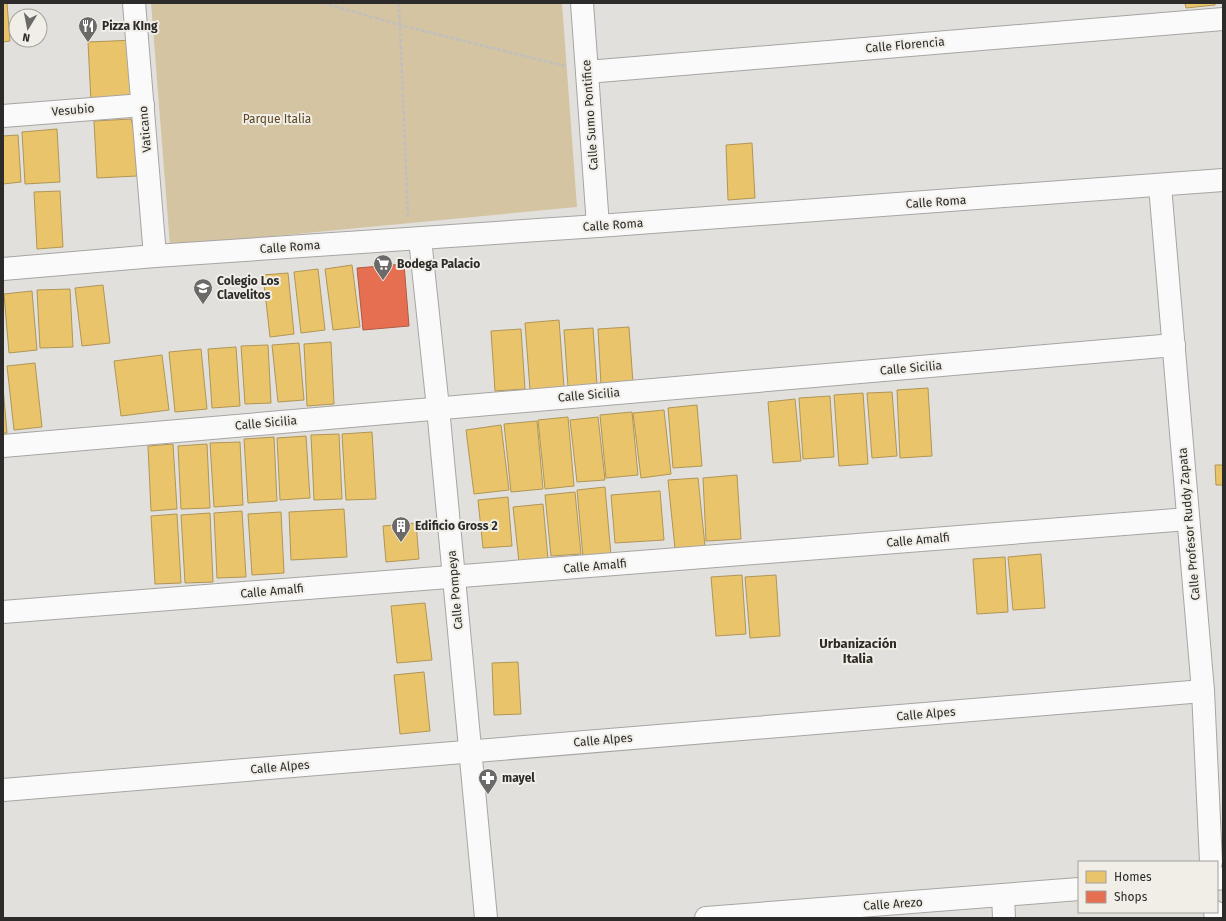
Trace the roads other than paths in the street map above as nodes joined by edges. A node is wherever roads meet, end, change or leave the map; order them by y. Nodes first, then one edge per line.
1 (134, 3) edge
2 (582, 3) edge
3 (1223, 19) edge
4 (587, 72) junction
5 (143, 105) junction
6 (3, 116) edge
7 (1223, 180) edge
8 (1160, 186) junction
9 (598, 226) junction
10 (414, 239) junction
11 (155, 256) junction
12 (3, 268) edge
13 (1174, 345) junction
14 (438, 408) junction
15 (3, 446) edge
16 (1188, 519) junction
17 (454, 577) junction
18 (3, 612) edge
19 (1203, 691) junction
20 (470, 751) junction
21 (3, 790) edge
22 (1211, 861) edge
23 (1078, 889) edge
24 (1003, 895) junction
25 (847, 913) edge
26 (486, 918) edge
27 (706, 918) edge
28 (1004, 918) edge

1 - 5 street, Vaticano
2 - 4 street, Calle Sumo Pontifice
3 - 4 street, Calle Florencia
4 - 9 street, Calle Sumo Pontifice
5 - 6 street, Vesubio
5 - 11 street, Vaticano
7 - 8 street, Calle Roma
8 - 9 street, Calle Roma
8 - 13 street, Calle Profesor Ruddy Zapata
9 - 10 street, Calle Roma
10 - 11 street, Calle Roma
10 - 14 street, Calle Pompeya
11 - 12 street, Calle Roma
13 - 14 street, Calle Sicilia
13 - 16 street, Calle Profesor Ruddy Zapata
14 - 15 street, Calle Sicilia
14 - 17 street, Calle Pompeya
16 - 17 street, Calle Amalfi
16 - 19 street, Calle Profesor Ruddy Zapata
17 - 18 street, Calle Amalfi
17 - 20 street, Calle Pompeya
19 - 20 street, Calle Alpes
19 - 22 street, Calle Profesor Ruddy Zapata
20 - 21 street, Calle Alpes
20 - 26 street, Calle Pompeya
23 - 24 street, Calle Arezo
24 - 25 street, Calle Arezo
24 - 28 street
25 - 27 street, Calle Arezo

